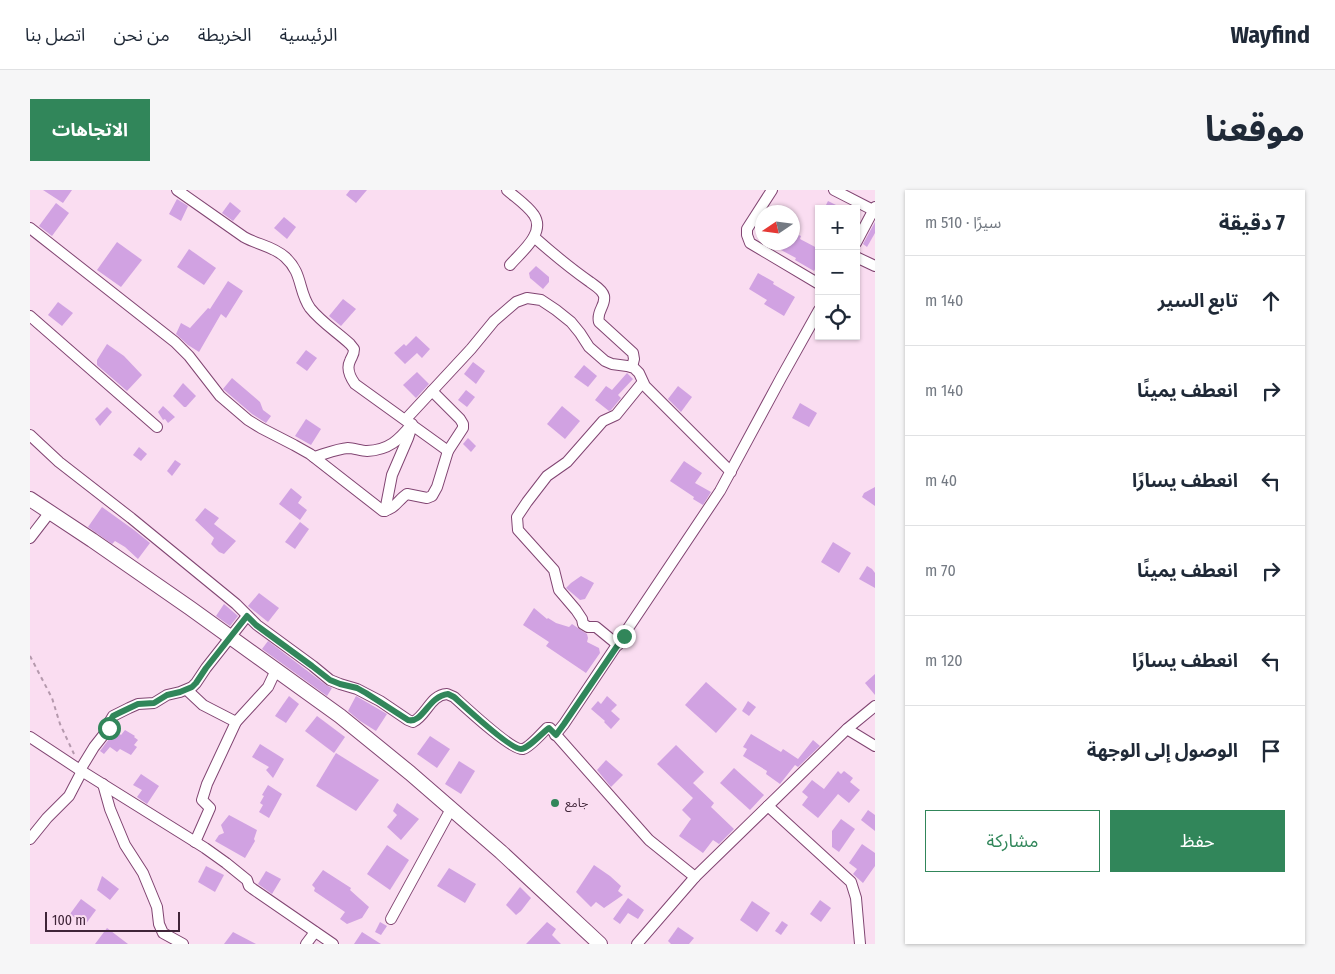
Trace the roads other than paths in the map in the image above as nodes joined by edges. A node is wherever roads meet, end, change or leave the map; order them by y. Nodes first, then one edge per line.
1 (178, 190) edge
2 (507, 190) edge
3 (772, 190) edge
4 (834, 190) edge
5 (874, 208) edge
6 (30, 228) edge
7 (860, 235) edge
8 (534, 237) junction
9 (860, 259) edge
10 (510, 265) dead end
11 (875, 266) edge
12 (815, 282) edge
13 (30, 316) edge
14 (815, 317) edge
15 (632, 367) junction
16 (642, 383) junction
17 (432, 391) junction
18 (409, 421) junction
19 (157, 427) dead end
20 (30, 436) edge
21 (448, 451) junction
22 (314, 458) junction
23 (730, 472) junction
24 (30, 499) edge
25 (385, 511) junction
26 (50, 512) junction
27 (30, 538) edge
28 (247, 616) junction
29 (231, 637) junction
30 (618, 645) junction
31 (276, 670) junction
32 (187, 690) junction
33 (875, 706) edge
34 (236, 722) junction
35 (847, 730) junction
36 (556, 735) junction
37 (30, 736) edge
38 (875, 746) edge
39 (82, 771) junction
40 (103, 784) junction
41 (768, 806) junction
42 (451, 809) junction
43 (30, 839) edge
44 (195, 842) junction
45 (696, 877) junction
46 (391, 919) dead end
47 (315, 932) junction
48 (183, 944) edge
49 (306, 944) edge
50 (333, 944) edge
51 (600, 944) edge
52 (636, 944) edge
53 (860, 944) edge

1 - 18 street
2 - 8 street
3 - 12 street
4 - 5 street
5 - 7 street
6 - 22 street
8 - 10 street
8 - 15 street
9 - 11 street
13 - 19 street
14 - 23 street
15 - 16 street
15 - 17 street
16 - 23 street
16 - 30 street
17 - 18 street
17 - 21 street
18 - 21 street
18 - 22 street
18 - 25 street
20 - 28 street
21 - 25 street
22 - 25 street
23 - 30 street
24 - 26 street
26 - 27 street
26 - 29 street
28 - 29 street
28 - 36 street
29 - 31 street
29 - 32 street
30 - 36 street
31 - 34 street
31 - 42 street
32 - 34 street
32 - 39 street
33 - 35 street
34 - 44 street
35 - 38 street
35 - 41 street
36 - 45 street
37 - 39 street
39 - 40 street
39 - 43 street
40 - 44 street
40 - 48 street
41 - 45 street
41 - 53 street
42 - 46 street
42 - 51 street
44 - 47 street
45 - 52 street
47 - 49 street
47 - 50 street

